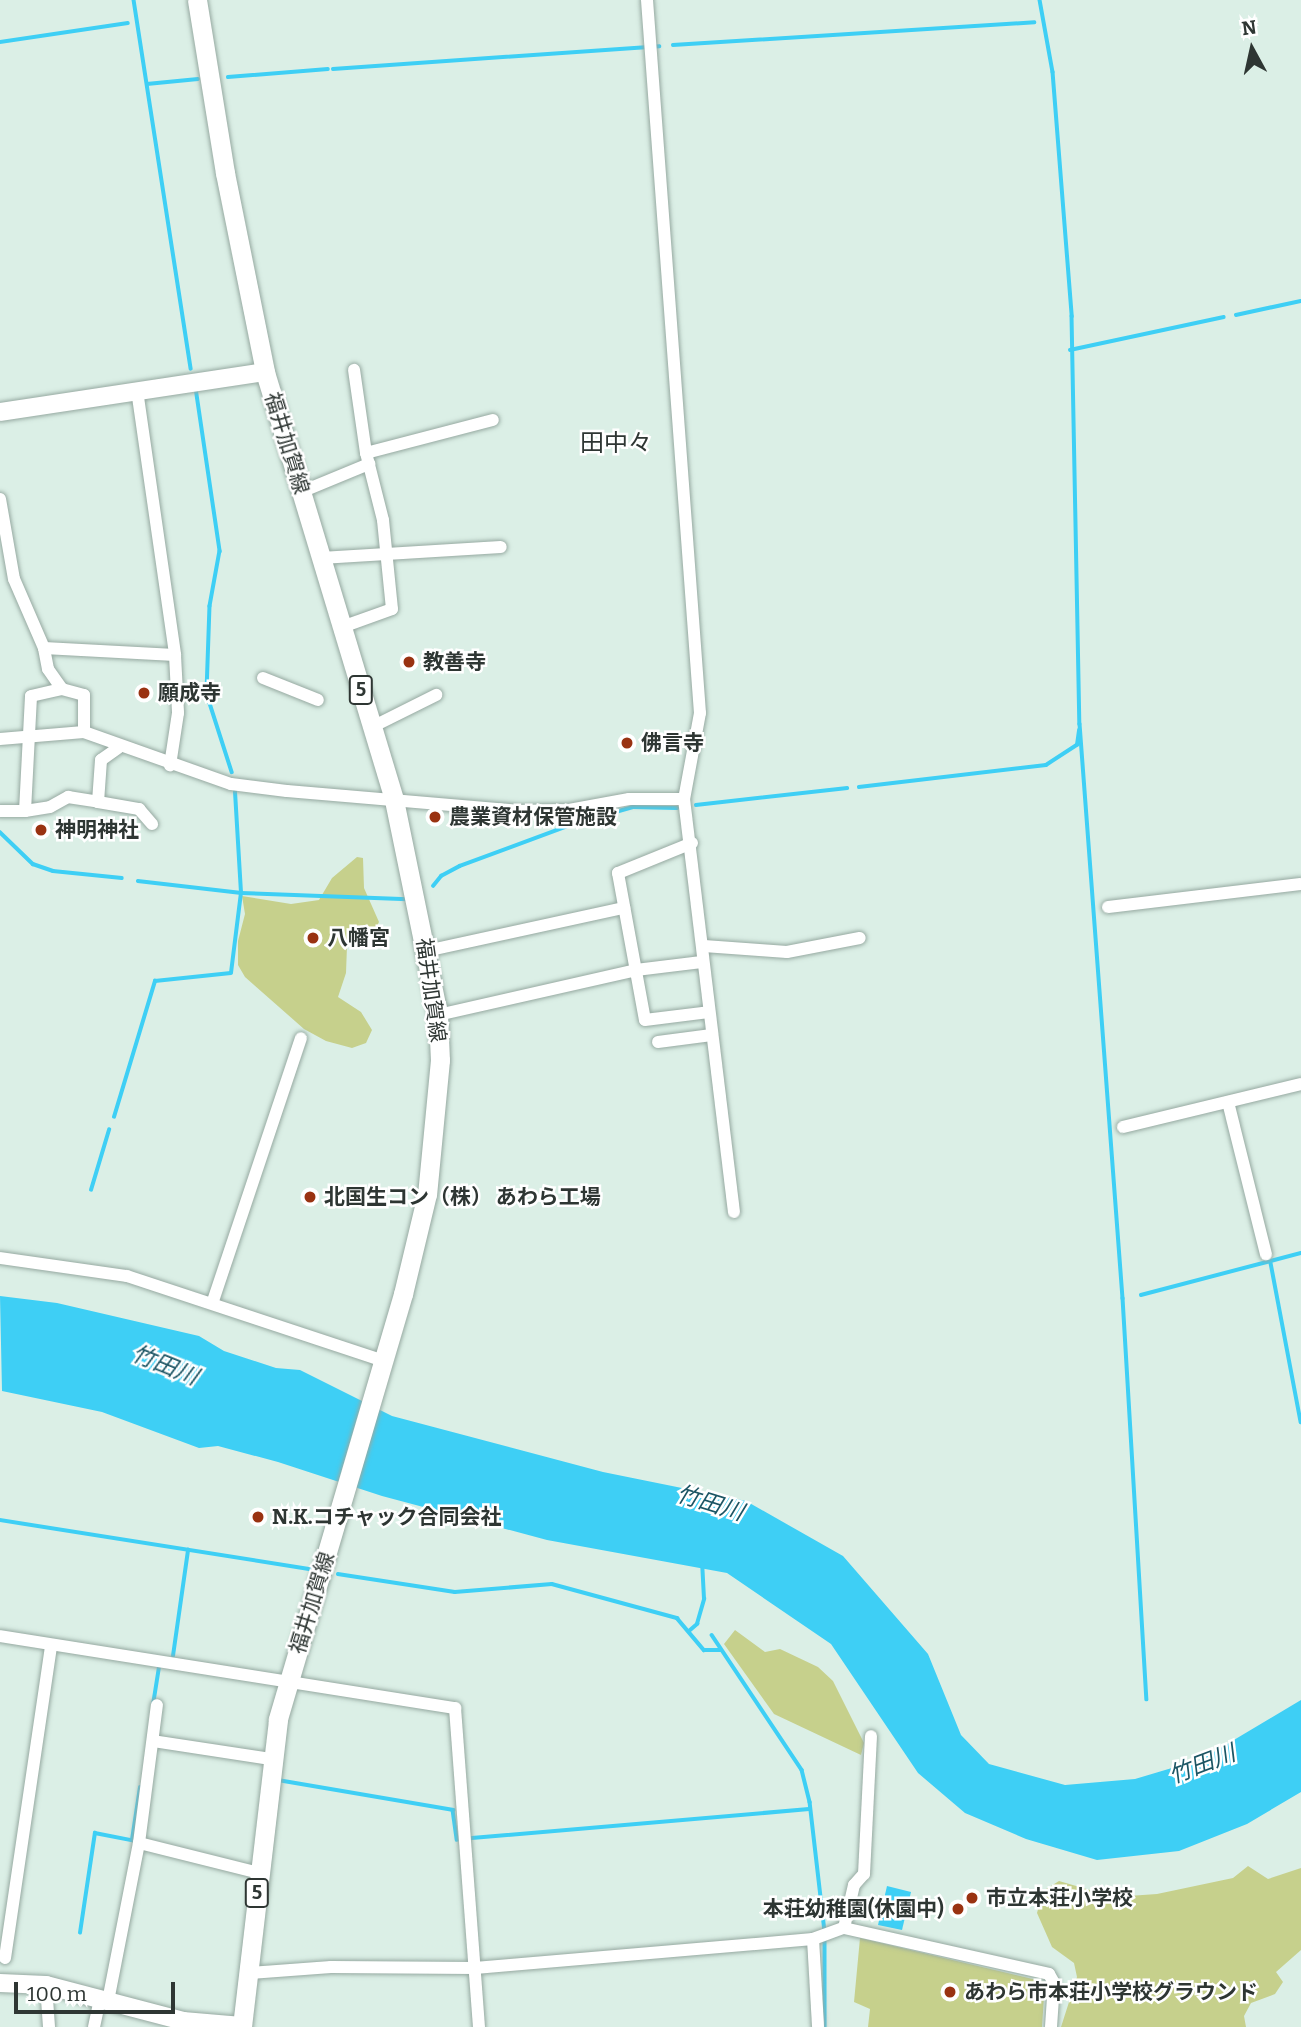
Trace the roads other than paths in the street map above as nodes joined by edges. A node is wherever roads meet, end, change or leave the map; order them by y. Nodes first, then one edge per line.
1 (197, 0) edge
2 (647, 0) edge
3 (354, 370) dead end
4 (265, 372) junction
5 (137, 390) junction
6 (0, 412) edge
7 (493, 420) dead end
8 (368, 459) junction
9 (301, 492) junction
10 (0, 499) edge
11 (501, 547) dead end
12 (384, 552) junction
13 (321, 558) junction
14 (342, 627) junction
15 (44, 648) junction
16 (175, 655) junction
17 (264, 678) dead end
18 (62, 689) junction
19 (436, 695) dead end
20 (318, 700) dead end
21 (372, 727) junction
22 (83, 732) junction
23 (30, 738) junction
24 (0, 739) edge
25 (118, 748) junction
26 (170, 765) junction
27 (684, 799) junction
28 (394, 800) junction
29 (97, 802) junction
30 (0, 811) edge
31 (24, 811) junction
32 (152, 824) dead end
33 (692, 843) junction
34 (1301, 884) edge
35 (1108, 907) dead end
36 (624, 908) junction
37 (859, 938) dead end
38 (704, 946) junction
39 (426, 951) junction
40 (702, 962) junction
41 (636, 970) junction
42 (709, 1012) junction
43 (438, 1015) junction
44 (712, 1035) junction
45 (301, 1038) dead end
46 (658, 1042) dead end
47 (1301, 1084) edge
48 (1228, 1102) junction
49 (1123, 1127) dead end
50 (734, 1212) dead end
51 (1266, 1254) dead end
52 (0, 1258) edge
53 (213, 1301) junction
54 (384, 1362) junction
55 (0, 1636) edge
56 (51, 1644) junction
57 (288, 1680) junction
58 (157, 1705) dead end
59 (871, 1736) dead end
60 (153, 1741) junction
61 (270, 1759) junction
62 (139, 1843) junction
63 (259, 1873) junction
64 (844, 1928) junction
65 (813, 1939) junction
66 (3, 1957) edge
67 (475, 1968) junction
68 (250, 1973) junction
69 (4, 1982) edge
70 (47, 1985) junction
71 (104, 2000) junction
72 (242, 2026) edge
73 (49, 2027) edge
74 (94, 2027) edge
75 (479, 2027) edge
76 (818, 2027) edge
77 (1051, 2027) edge

1 - 4 main road, 福井加賀線 / 5
2 - 27 street
3 - 8 street
4 - 5 street
4 - 9 main road, 福井加賀線 / 5
5 - 6 street
5 - 16 street
7 - 8 street
8 - 9 street
8 - 12 street
9 - 13 main road, 福井加賀線 / 5
10 - 15 street
11 - 12 street
12 - 13 street
12 - 14 street
13 - 14 main road, 福井加賀線 / 5
14 - 21 main road, 福井加賀線 / 5
15 - 16 street
15 - 18 street
16 - 26 street
17 - 20 street
18 - 22 street
18 - 23 street
19 - 21 street
21 - 28 main road, 福井加賀線 / 5
22 - 23 street
22 - 25 street
23 - 24 street
23 - 31 street
25 - 26 street
25 - 29 street
26 - 28 street
27 - 28 street
27 - 33 street
28 - 39 main road, 福井加賀線 / 5
29 - 31 street
29 - 32 street
30 - 31 street
33 - 36 street
33 - 38 street
34 - 35 street
36 - 39 street
36 - 41 street
37 - 38 street
38 - 40 street
39 - 43 main road, 福井加賀線 / 5
40 - 41 street
40 - 42 street
41 - 42 street
41 - 43 street
42 - 44 street
43 - 54 main road, 福井加賀線 / 5
44 - 46 street
44 - 50 street
45 - 53 street
47 - 48 street
48 - 49 street
48 - 51 street
52 - 53 street
53 - 54 street
54 - 57 main road, 福井加賀線 / 5
55 - 56 street
56 - 57 street
56 - 66 street
57 - 61 main road, 福井加賀線 / 5
57 - 67 street
58 - 60 street
59 - 64 street
60 - 61 street
60 - 62 street
61 - 63 main road, 福井加賀線 / 5
62 - 63 street
62 - 71 street
63 - 68 main road, 福井加賀線 / 5
64 - 65 street
64 - 77 street
65 - 67 street
65 - 76 street
66 - 69 street
67 - 68 street
67 - 75 street
68 - 72 main road, 福井加賀線 / 5
69 - 70 street
70 - 71 street
70 - 73 street
71 - 72 street
71 - 74 street

